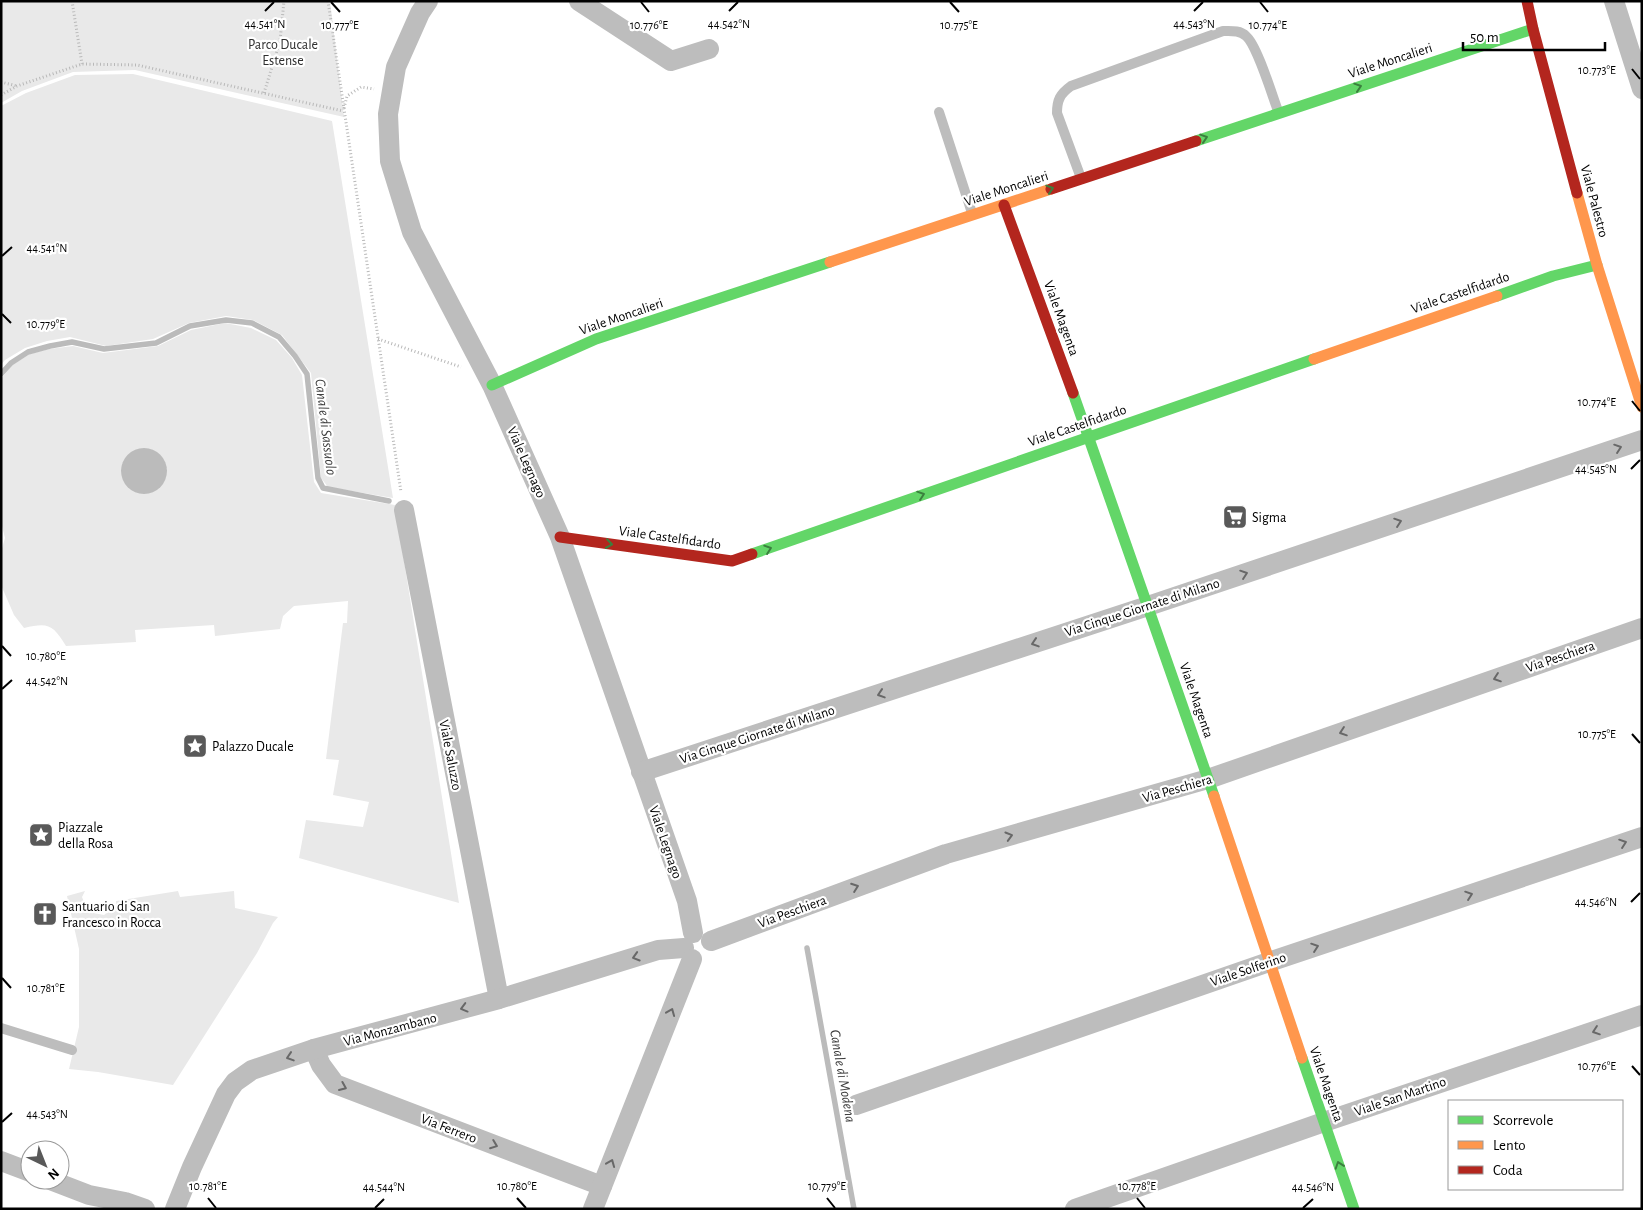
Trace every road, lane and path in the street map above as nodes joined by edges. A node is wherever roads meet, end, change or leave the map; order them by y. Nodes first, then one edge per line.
1 (72, 1) edge
2 (284, 1) edge
3 (328, 1) edge
4 (428, 1) edge
5 (579, 1) edge
6 (1527, 1) edge
7 (1614, 1) edge
8 (1533, 29) junction
9 (709, 49) dead end
10 (82, 64) junction
11 (1, 82) edge
12 (17, 86) junction
13 (1642, 89) edge
14 (391, 91) junction
15 (264, 93) junction
16 (1, 95) edge
17 (343, 111) junction
18 (939, 112) dead end
19 (1279, 113) junction
20 (1081, 179) junction
21 (1004, 204) junction
22 (973, 215) junction
23 (1597, 265) junction
24 (378, 339) junction
25 (464, 368) dead end
26 (492, 385) junction
27 (1642, 407) edge
28 (1090, 436) junction
29 (1642, 440) edge
30 (404, 510) joint
31 (560, 537) junction
32 (1148, 606) junction
33 (1642, 628) edge
34 (641, 772) junction
35 (1208, 779) junction
36 (1642, 837) edge
37 (695, 945) junction
38 (1269, 962) junction
39 (499, 999) junction
40 (1642, 1015) edge
41 (1, 1028) edge
42 (314, 1049) junction
43 (72, 1050) dead end
44 (856, 1105) dead end
45 (1324, 1122) junction
46 (1, 1161) edge
47 (20, 1168) edge
48 (602, 1186) junction
49 (70, 1190) edge
50 (96, 1202) edge
51 (144, 1209) edge
52 (175, 1209) edge
53 (593, 1209) edge
54 (1075, 1209) edge
55 (1354, 1209) edge

1 - 10 path
2 - 15 path
3 - 17 path
4 - 14 street, Viale Legnago
5 - 9 street
6 - 8 street, Viale Palestro
7 - 13 street
19 -> 8 street, Viale Moncalieri
8 - 23 street, Viale Palestro
10 - 12 path
10 - 15 path
11 - 12 path
12 - 16 path
14 - 17 path
14 - 26 street, Viale Legnago
15 - 17 path
17 - 24 path
18 - 22 lane
20 -> 19 street, Viale Moncalieri
19 - 20 lane
21 -> 20 street, Viale Moncalieri
21 - 22 street, Viale Moncalieri
21 - 28 street, Viale Magenta
22 - 26 street, Viale Moncalieri
23 - 27 street, Viale Palestro
23 - 28 street, Viale Castelfidardo
24 - 25 path
24 - 30 path
26 - 31 street, Viale Legnago
31 -> 28 street, Viale Castelfidardo
28 - 32 street, Viale Magenta
32 -> 29 street, Via Cinque Giornate di Milano
30 - 39 street, Viale Saluzzo
31 - 34 street, Viale Legnago
32 -> 34 street, Via Cinque Giornate di Milano
32 - 35 street, Viale Magenta
33 -> 35 street, Via Peschiera
34 - 37 street, Viale Legnago
37 -> 35 street, Via Peschiera
35 - 38 street, Viale Magenta
38 -> 36 street, Viale Solferino
37 -> 39 street, Via Monzambano
48 -> 37 street
38 - 44 street, Viale Solferino
38 - 45 street, Viale Magenta
39 -> 42 street, Via Monzambano
40 -> 45 street, Viale San Martino
41 - 43 lane
42 -> 48 street, Via Ferrero
42 -> 52 street, Via Monzambano
45 - 54 street, Viale San Martino
55 -> 45 street, Viale Magenta
46 - 47 street
48 - 53 street
49 - 50 street
50 - 51 street

